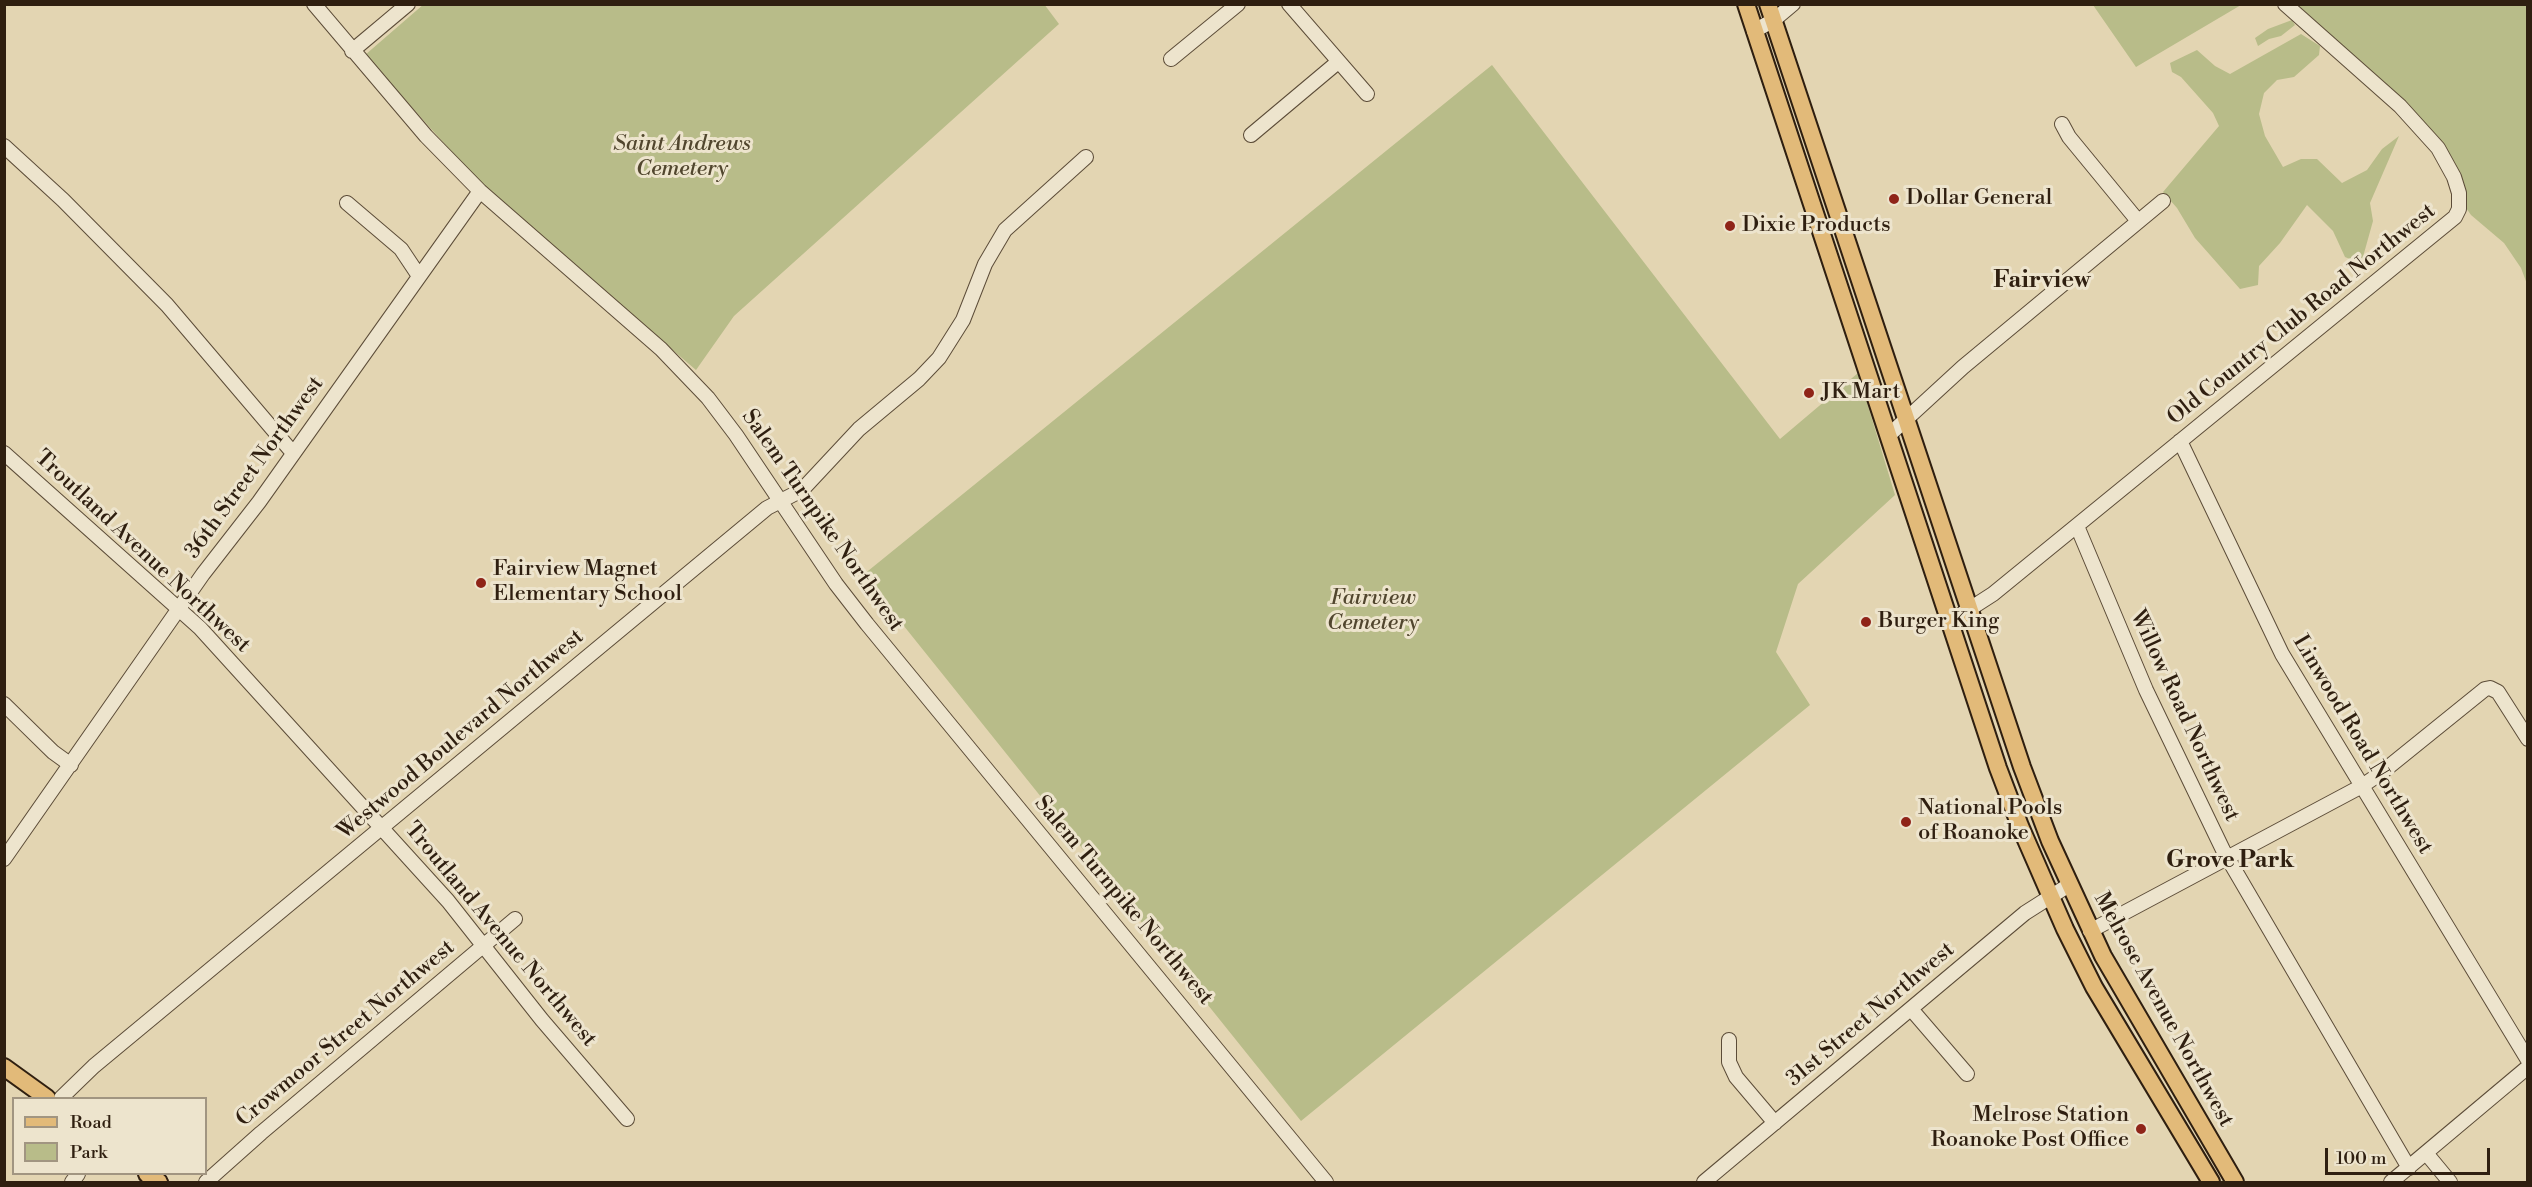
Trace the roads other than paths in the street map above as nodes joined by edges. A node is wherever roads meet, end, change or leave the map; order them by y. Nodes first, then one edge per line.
1 (314, 4) edge
2 (408, 4) edge
3 (1238, 4) edge
4 (1289, 4) edge
5 (1746, 4) edge
6 (1793, 4) edge
7 (2284, 4) edge
8 (1771, 13) edge
9 (1754, 31) junction
10 (352, 51) junction
11 (1171, 59) dead end
12 (1338, 62) junction
13 (1367, 94) dead end
14 (2062, 124) dead end
15 (1251, 135) dead end
16 (4, 146) edge
17 (1086, 157) dead end
18 (480, 191) junction
19 (2163, 201) dead end
20 (347, 203) dead end
21 (2138, 221) junction
22 (419, 276) junction
23 (1906, 418) junction
24 (1889, 435) junction
25 (2180, 441) junction
26 (4, 453) edge
27 (293, 453) junction
28 (780, 501) junction
29 (2077, 526) junction
30 (180, 610) junction
31 (1970, 610) junction
32 (1951, 621) junction
33 (4, 704) edge
34 (2528, 739) edge
35 (71, 765) junction
36 (2362, 786) junction
37 (383, 827) junction
38 (2227, 857) junction
39 (4, 859) edge
40 (2069, 885) junction
41 (2050, 896) junction
42 (515, 919) dead end
43 (2090, 931) junction
44 (484, 945) junction
45 (1911, 1009) junction
46 (1729, 1040) dead end
47 (2528, 1060) edge
48 (4, 1067) edge
49 (2528, 1067) edge
50 (1967, 1074) dead end
51 (46, 1097) edge
52 (62, 1097) edge
53 (627, 1119) dead end
54 (1775, 1124) junction
55 (2426, 1153) junction
56 (2409, 1168) junction
57 (206, 1182) edge
58 (1326, 1182) edge
59 (1704, 1182) edge
60 (2211, 1182) edge
61 (2235, 1182) edge
62 (2391, 1182) edge
63 (2450, 1182) edge

1 - 10 street, Salem Turnpike Northwest
2 - 10 street
3 - 11 street
4 - 12 street
5 - 9 main road, Melrose Avenue Northwest
6 - 8 street
7 - 25 street, Old Country Club Road Northwest
8 - 9 street
8 - 23 main road, Melrose Avenue Northwest
9 - 24 main road, Melrose Avenue Northwest
10 - 18 street, Salem Turnpike Northwest
12 - 13 street
12 - 15 street
14 - 21 street
16 - 27 street
17 - 28 street, Westwood Boulevard Northwest
18 - 22 street, 36th Street Northwest
18 - 28 street, Salem Turnpike Northwest
19 - 21 street
20 - 22 street
21 - 23 street
22 - 27 street, 36th Street Northwest
23 - 24 street
23 - 31 main road, Melrose Avenue Northwest
24 - 32 main road, Melrose Avenue Northwest
25 - 29 street, Old Country Club Road Northwest
25 - 36 street, Linwood Road Northwest
26 - 30 street, Troutland Avenue Northwest
27 - 30 street, 36th Street Northwest
28 - 37 street, Westwood Boulevard Northwest
28 - 58 street, Salem Turnpike Northwest
29 - 31 street, Old Country Club Road Northwest
29 - 38 street, Willow Road Northwest
30 - 35 street, 36th Street Northwest
30 - 37 street, Troutland Avenue Northwest
31 - 32 street, Old Country Club Road Northwest
31 - 40 main road, Melrose Avenue Northwest
32 - 41 main road, Melrose Avenue Northwest
33 - 35 street
34 - 36 street
35 - 39 street, 36th Street Northwest
36 - 38 street
36 - 47 street, Linwood Road Northwest
37 - 44 street, Troutland Avenue Northwest
37 - 52 street, Westwood Boulevard Northwest
38 - 43 street
38 - 56 street, Willow Road Northwest
40 - 41 street, 31st Street Northwest
40 - 43 main road, Melrose Avenue Northwest
41 - 45 street, 31st Street Northwest
41 - 60 main road, Melrose Avenue Northwest
42 - 44 street, Crowmoor Street Northwest
43 - 61 main road, Melrose Avenue Northwest
44 - 53 street, Troutland Avenue Northwest
44 - 57 street, Crowmoor Street Northwest
45 - 50 street
45 - 54 street, 31st Street Northwest
46 - 54 street
48 - 51 main road
49 - 55 street
54 - 59 street, 31st Street Northwest
55 - 56 street
55 - 63 street
56 - 62 street

